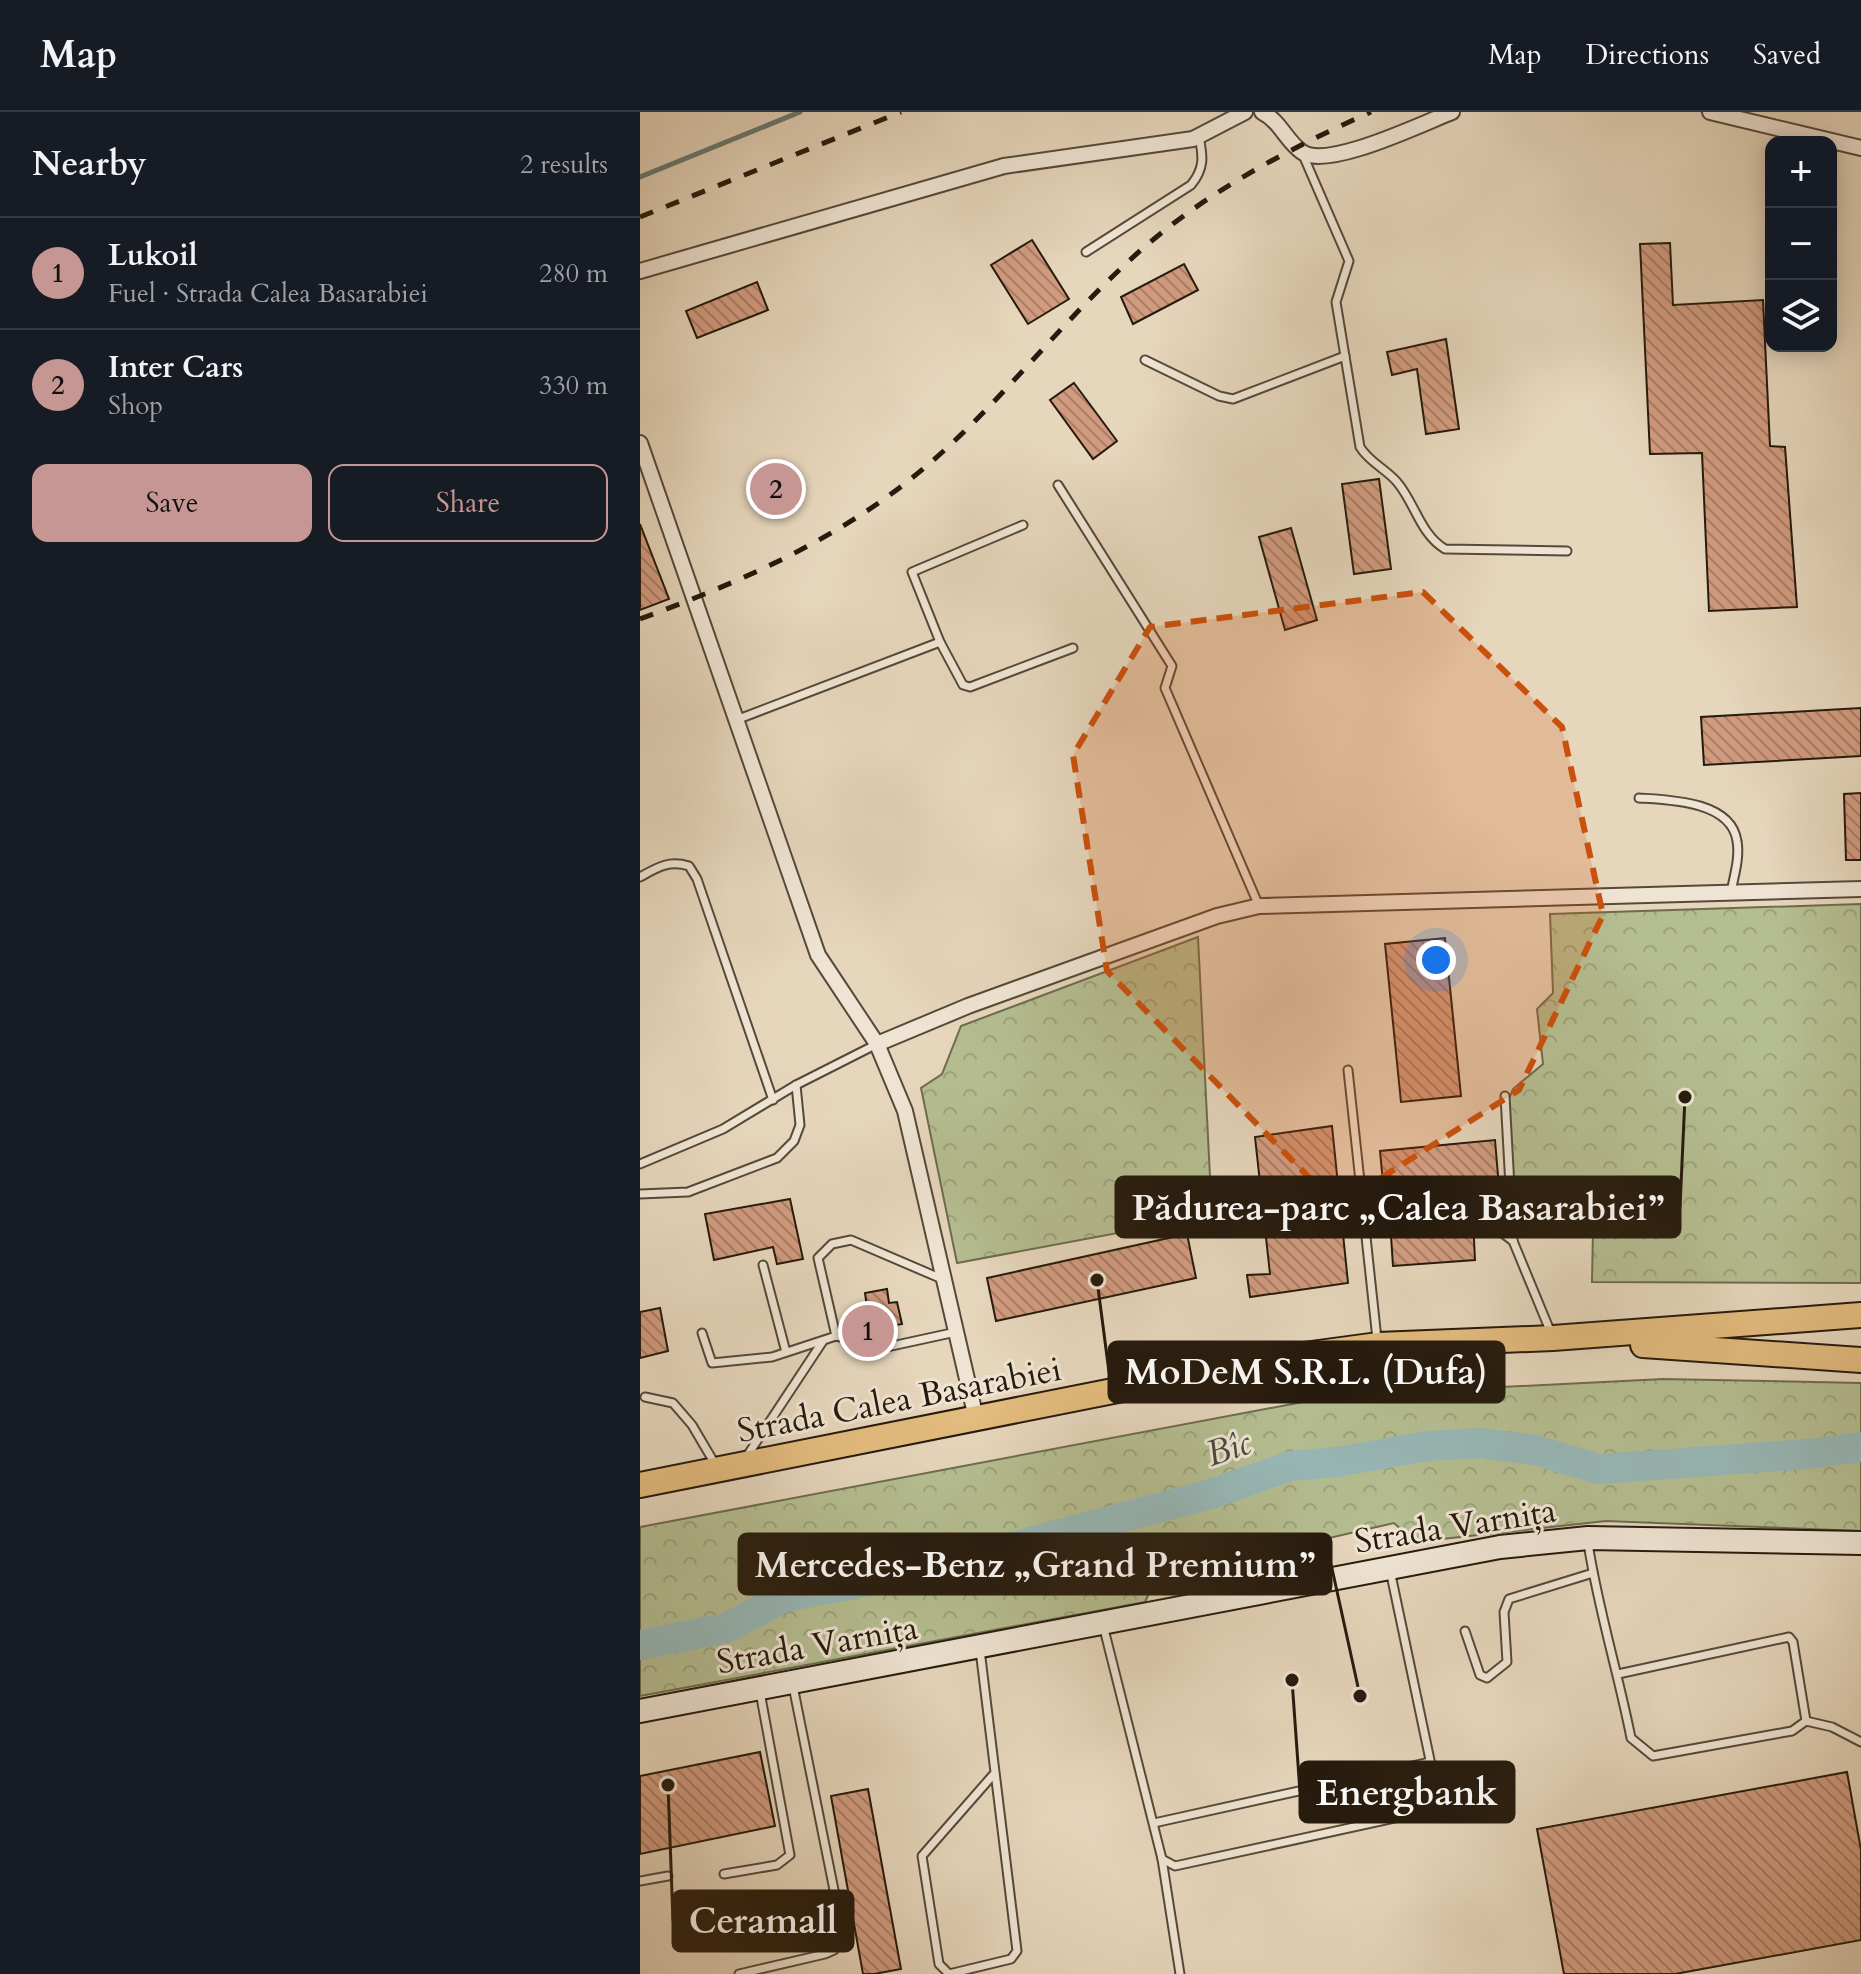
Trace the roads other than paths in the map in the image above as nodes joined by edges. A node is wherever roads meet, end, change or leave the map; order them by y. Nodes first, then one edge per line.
1 (1245, 112) edge
2 (1262, 112) edge
3 (1452, 112) edge
4 (1710, 112) edge
5 (1199, 136) junction
6 (1861, 148) edge
7 (1303, 152) junction
8 (1086, 252) dead end
9 (640, 271) edge
10 (1345, 356) junction
11 (1145, 360) dead end
12 (640, 443) edge
13 (1058, 485) dead end
14 (1023, 525) dead end
15 (1567, 551) dead end
16 (940, 642) junction
17 (1073, 648) dead end
18 (736, 720) junction
19 (1639, 798) dead end
20 (640, 877) edge
21 (1861, 889) edge
22 (1731, 892) junction
23 (1259, 906) junction
24 (877, 1044) junction
25 (1348, 1070) dead end
26 (796, 1085) junction
27 (1505, 1096) dead end
28 (773, 1100) junction
29 (640, 1164) edge
30 (640, 1194) edge
31 (1416, 1205) dead end
32 (1513, 1241) junction
33 (763, 1265) dead end
34 (944, 1280) junction
35 (1861, 1315) edge
36 (956, 1332) junction
37 (702, 1333) dead end
38 (836, 1336) junction
39 (1553, 1338) junction
40 (823, 1341) junction
41 (1378, 1345) junction
42 (786, 1352) junction
43 (1861, 1360) edge
44 (645, 1397) dead end
45 (976, 1418) junction
46 (730, 1468) junction
47 (640, 1485) edge
48 (1588, 1538) junction
49 (1861, 1543) edge
50 (1390, 1568) junction
51 (1593, 1573) junction
52 (1103, 1624) junction
53 (1465, 1631) dead end
54 (979, 1648) junction
55 (1618, 1674) junction
56 (792, 1683) junction
57 (760, 1689) junction
58 (640, 1711) edge
59 (1806, 1721) junction
60 (1861, 1742) edge
61 (1430, 1762) junction
62 (993, 1775) junction
63 (1154, 1823) junction
64 (1162, 1859) junction
65 (724, 1874) dead end
66 (668, 1876) dead end
67 (640, 1881) edge
68 (739, 1974) edge
69 (1180, 1974) edge

1 - 5 street
2 - 7 street
3 - 7 street
4 - 6 street
5 - 8 lane
5 - 9 street
7 - 10 lane
10 - 11 lane
10 - 15 lane
12 - 18 street
13 - 23 lane
14 - 16 lane
16 - 17 lane
16 - 18 lane
18 - 24 street
19 - 22 lane
20 - 28 lane
21 - 22 street
22 - 23 street
23 - 24 street
24 - 26 lane
24 - 34 street
25 - 41 lane
26 - 28 lane
26 - 30 lane
27 - 32 lane
28 - 29 lane
31 - 32 lane
32 - 39 lane
33 - 42 lane
34 - 36 street
34 - 38 lane
35 - 39 main road, Strada Calea Basarabiei
36 - 38 lane
36 - 45 street
37 - 42 lane
38 - 40 lane
39 - 41 main road, Strada Calea Basarabiei
39 - 43 main road, Strada Calea Basarabiei
40 - 42 lane
40 - 46 lane
41 - 45 main road, Strada Calea Basarabiei
44 - 46 lane
45 - 46 main road, Strada Calea Basarabiei
46 - 47 main road, Strada Calea Basarabiei
48 - 49 street, Strada Varnița
48 - 50 street, Strada Varnița
48 - 51 lane
50 - 52 street, Strada Varnița
50 - 61 lane
51 - 53 lane
51 - 55 lane
52 - 54 street, Strada Varnița
52 - 63 lane
54 - 56 street, Strada Varnița
54 - 62 lane
55 - 59 lane
55 - 59 lane
56 - 57 street, Strada Varnița
56 - 68 lane
57 - 58 street, Strada Varnița
57 - 65 lane
59 - 60 lane
61 - 63 lane
61 - 64 lane
62 - 62 lane
63 - 64 lane
64 - 69 lane
66 - 67 lane

